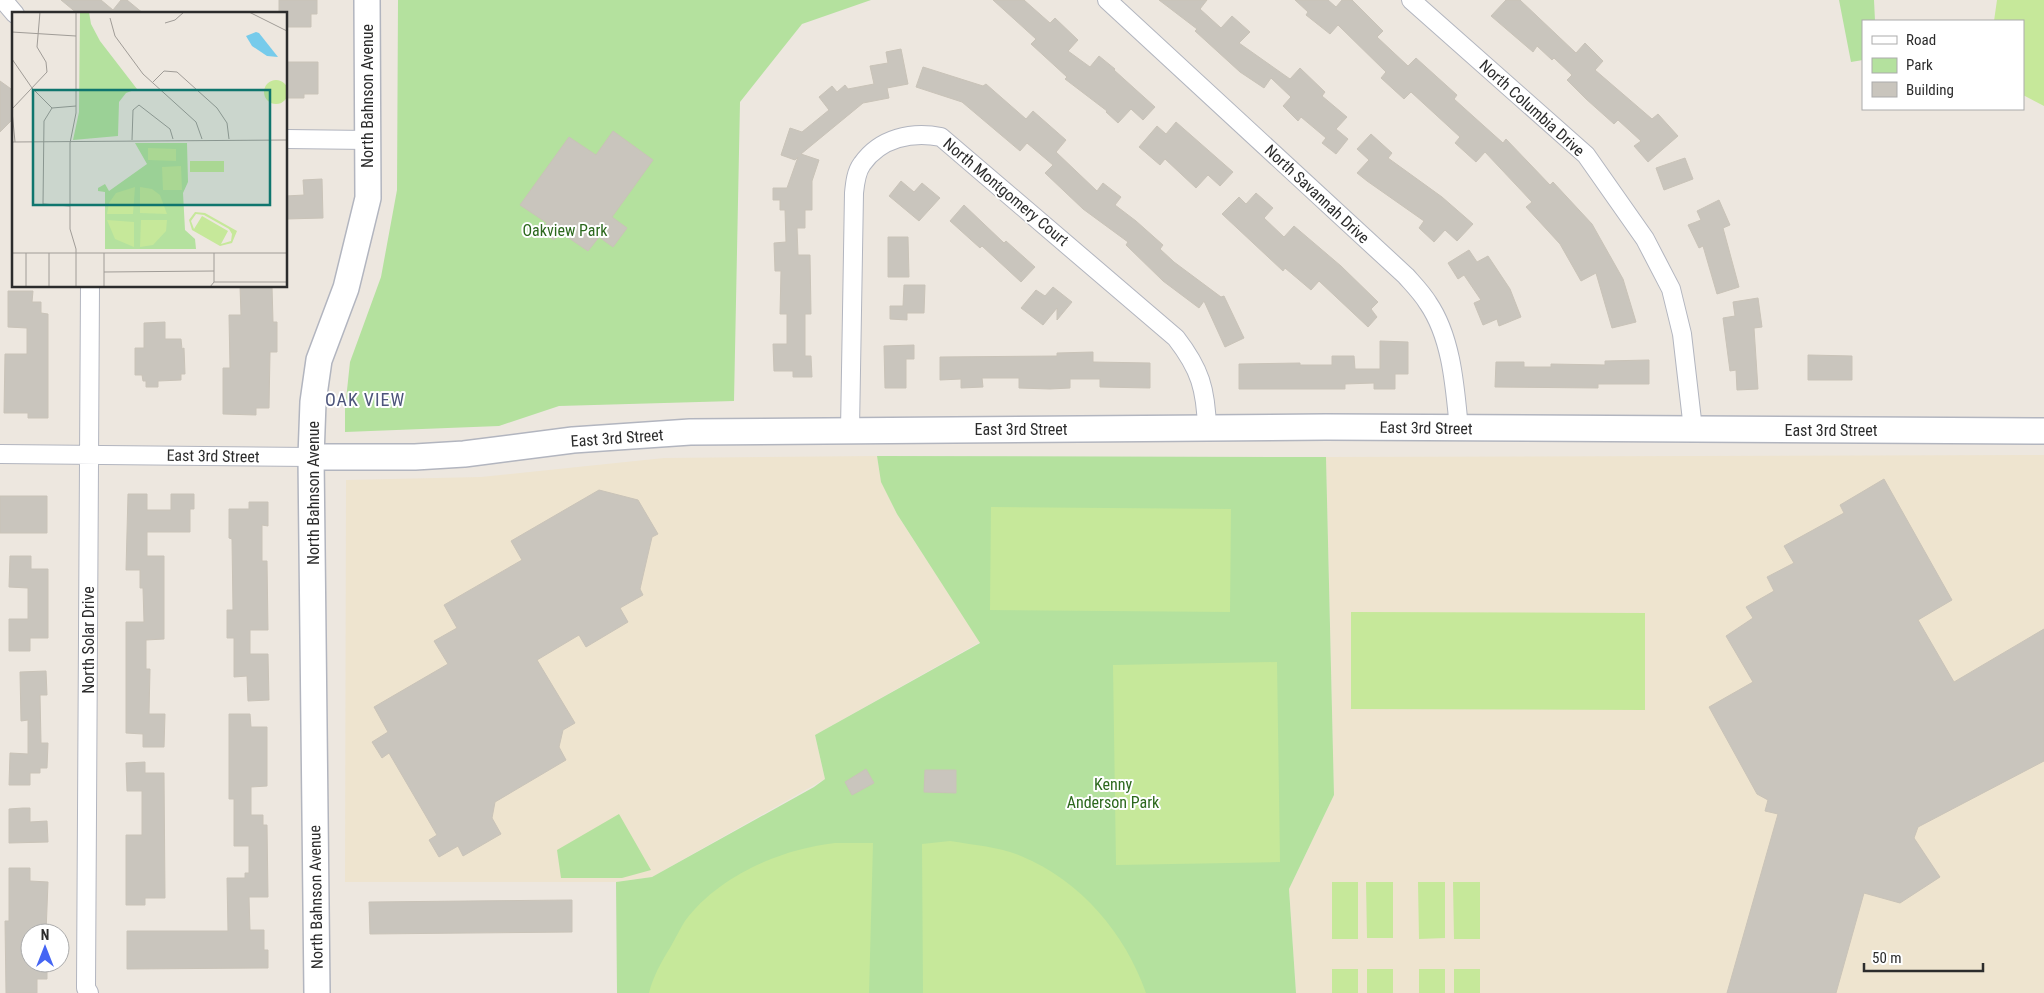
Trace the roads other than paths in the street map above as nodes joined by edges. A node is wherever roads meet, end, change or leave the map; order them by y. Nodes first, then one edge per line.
1 (3, 0) edge
2 (367, 0) edge
3 (1107, 0) edge
4 (1410, 0) edge
5 (13, 12) edge
6 (288, 139) edge
7 (368, 140) junction
8 (90, 288) edge
9 (1207, 429) junction
10 (1459, 429) junction
11 (850, 430) junction
12 (1693, 430) junction
13 (2044, 431) edge
14 (0, 454) edge
15 (88, 454) junction
16 (311, 457) junction
17 (89, 993) edge
18 (317, 993) edge

1 - 5 street
2 - 7 street, North Bahnson Avenue
3 - 10 street, North Savannah Drive
4 - 12 street, North Columbia Drive
6 - 7 street
7 - 16 street, North Bahnson Avenue
8 - 15 street, North Solar Drive
9 - 10 street, East 3rd Street
9 - 11 street, East 3rd Street
9 - 11 street, North Montgomery Court
10 - 12 street, East 3rd Street
11 - 16 street, East 3rd Street
12 - 13 street, East 3rd Street
14 - 15 street, East 3rd Street
15 - 16 street, East 3rd Street
15 - 17 street, North Solar Drive
16 - 18 street, North Bahnson Avenue

